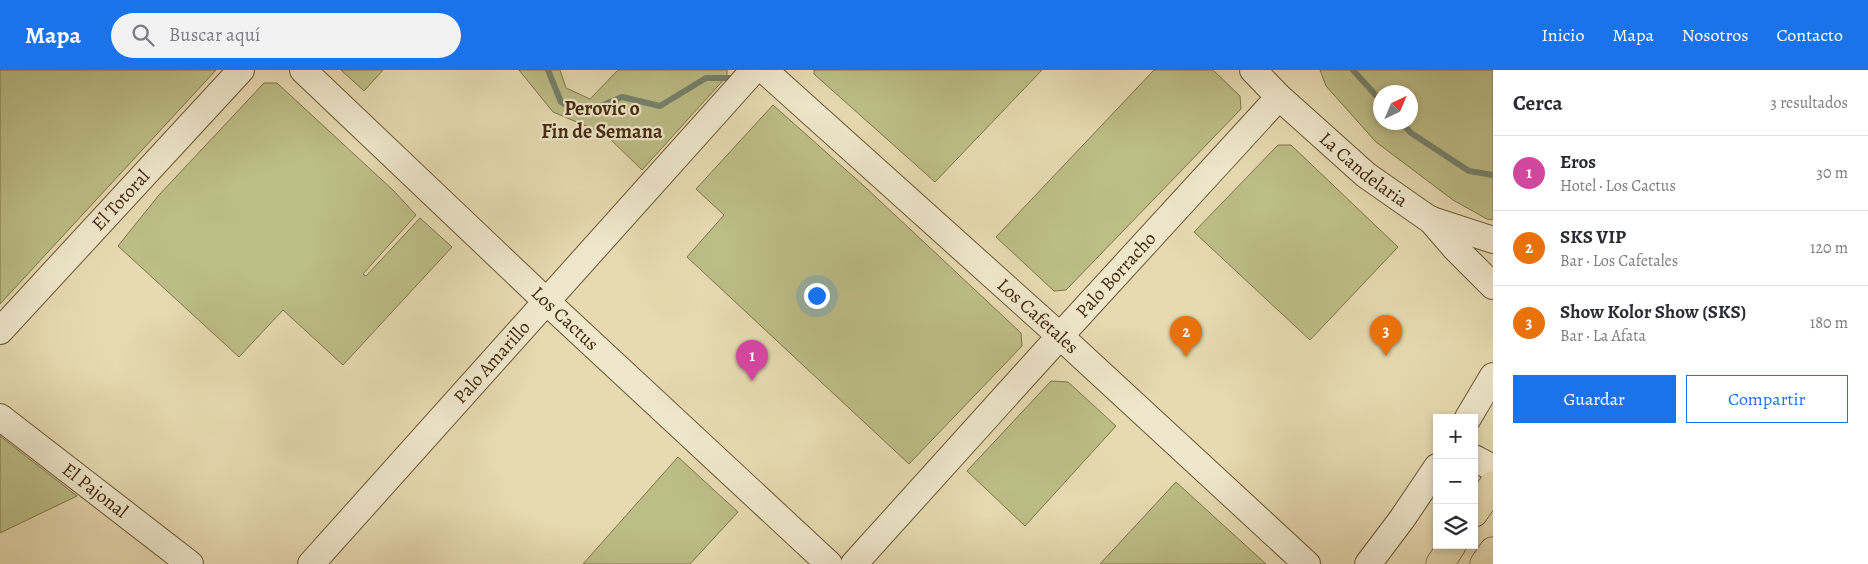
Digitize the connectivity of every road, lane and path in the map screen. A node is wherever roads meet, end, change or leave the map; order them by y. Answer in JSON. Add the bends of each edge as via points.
{"nodes":[{"id":1,"x":241,"y":70,"type":"edge"},
{"id":2,"x":303,"y":70,"type":"edge"},
{"id":3,"x":754,"y":70,"type":"edge"},
{"id":4,"x":764,"y":70,"type":"edge"},
{"id":5,"x":1253,"y":70,"type":"edge"},
{"id":6,"x":1279,"y":98,"type":"junction"},
{"id":7,"x":1429,"y":219,"type":"junction"},
{"id":8,"x":1493,"y":240,"type":"edge"},
{"id":9,"x":1493,"y":286,"type":"edge"},
{"id":10,"x":546,"y":301,"type":"junction"},
{"id":11,"x":0,"y":331,"type":"edge"},
{"id":12,"x":1060,"y":336,"type":"junction"},
{"id":13,"x":1493,"y":376,"type":"edge"},
{"id":14,"x":1470,"y":414,"type":"edge"},
{"id":15,"x":0,"y":417,"type":"edge"},
{"id":16,"x":1476,"y":459,"type":"edge"},
{"id":17,"x":1493,"y":468,"type":"edge"},
{"id":18,"x":1433,"y":473,"type":"edge"},
{"id":19,"x":1493,"y":485,"type":"edge"},
{"id":20,"x":1478,"y":507,"type":"edge"},
{"id":21,"x":1449,"y":549,"type":"edge"},
{"id":22,"x":1493,"y":550,"type":"edge"},
{"id":23,"x":190,"y":564,"type":"edge"},
{"id":24,"x":311,"y":564,"type":"edge"},
{"id":25,"x":829,"y":564,"type":"edge"},
{"id":26,"x":854,"y":564,"type":"edge"},
{"id":27,"x":1308,"y":564,"type":"edge"},
{"id":28,"x":1368,"y":564,"type":"edge"},
{"id":29,"x":1440,"y":564,"type":"edge"},
{"id":30,"x":1484,"y":564,"type":"edge"}],
"edges":[{"from":1,"to":11,"type":"street","name":"El Totoral"},
{"from":2,"to":10,"type":"street","name":"Los Cactus"},
{"from":3,"to":10,"type":"street","name":"Palo Amarillo"},
{"from":4,"to":12,"type":"street","name":"Los Cafetales"},
{"from":5,"to":6,"type":"street","name":"La Candelaria"},
{"from":6,"to":7,"type":"street","name":"La Candelaria","via":[[1366,175]]},
{"from":6,"to":12,"type":"street","name":"Palo Borracho"},
{"from":7,"to":8,"type":"street","name":"La Candelaria"},
{"from":7,"to":9,"type":"street"},
{"from":10,"to":24,"type":"street","name":"Palo Amarillo"},
{"from":10,"to":25,"type":"street","name":"Los Cactus"},
{"from":12,"to":26,"type":"street","name":"Palo Borracho"},
{"from":12,"to":27,"type":"street","name":"Los Cafetales"},
{"from":13,"to":14,"type":"street"},
{"from":15,"to":23,"type":"street","name":"El Pajonal"},
{"from":16,"to":17,"type":"street"},
{"from":18,"to":28,"type":"street"},
{"from":19,"to":20,"type":"main road"},
{"from":21,"to":29,"type":"main road"},
{"from":22,"to":30,"type":"main road"}]}
